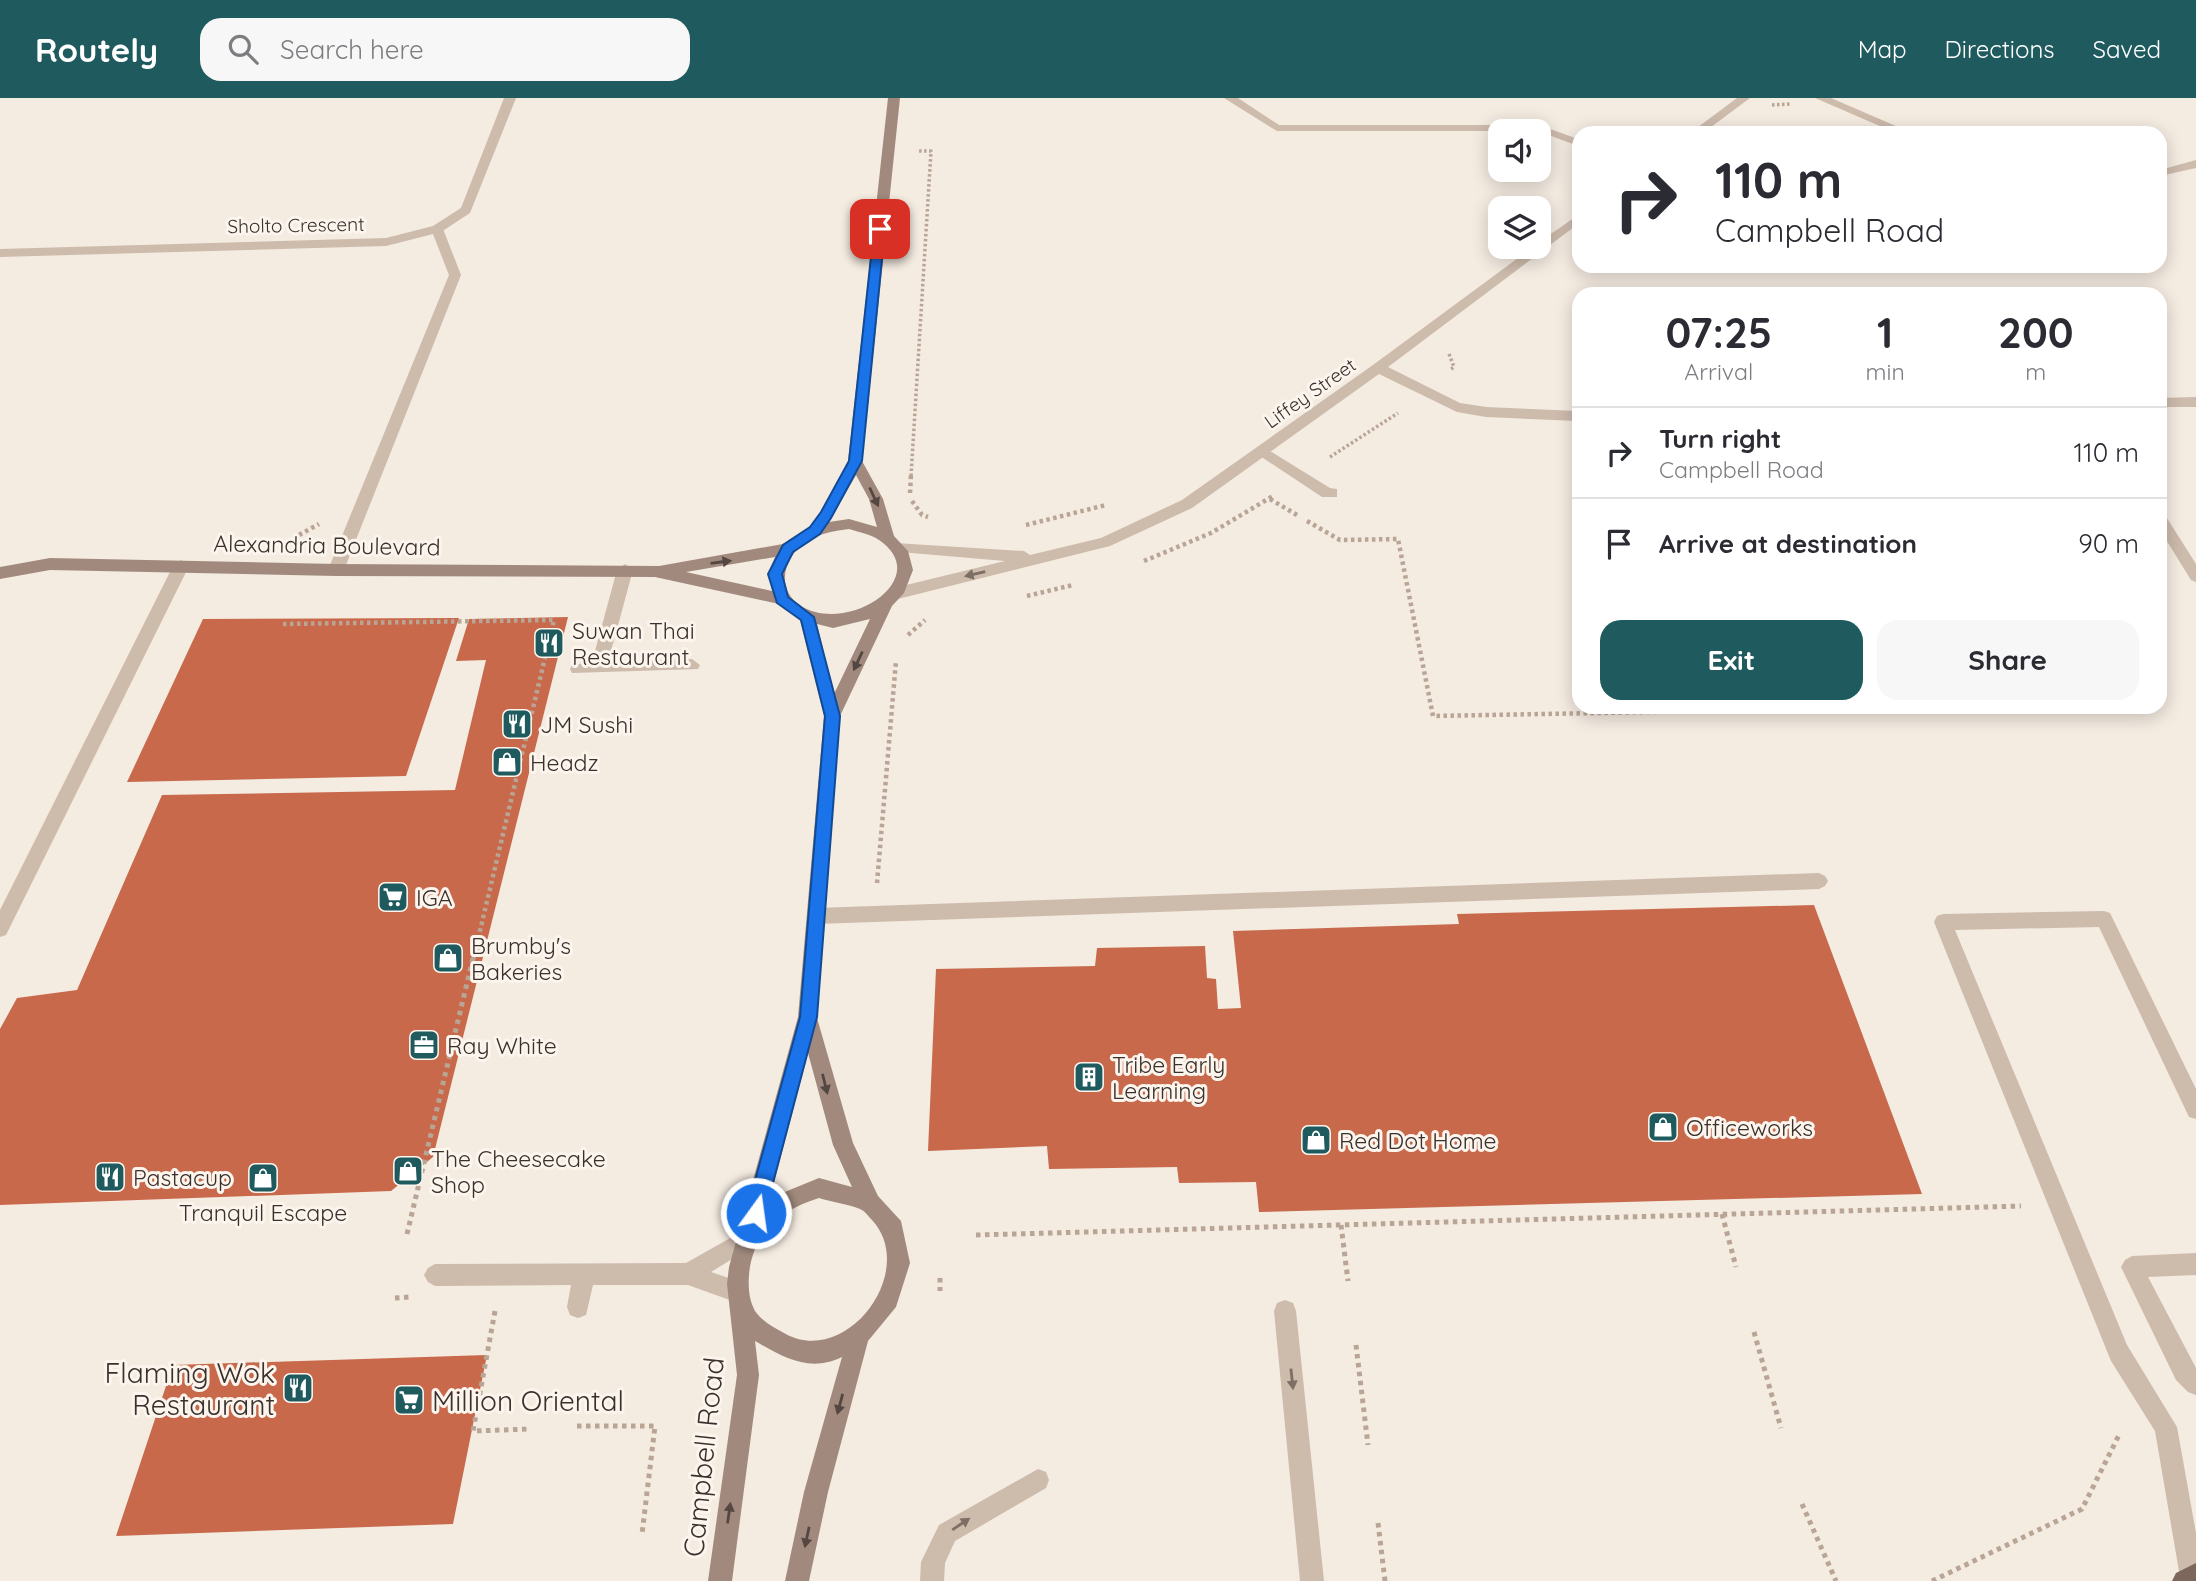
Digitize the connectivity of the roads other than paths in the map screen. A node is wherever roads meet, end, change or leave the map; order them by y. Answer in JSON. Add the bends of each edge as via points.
{"nodes":[{"id":1,"x":510,"y":98,"type":"edge"},
{"id":2,"x":894,"y":98,"type":"edge"},
{"id":3,"x":1230,"y":98,"type":"edge"},
{"id":4,"x":1744,"y":98,"type":"edge"},
{"id":5,"x":1821,"y":98,"type":"edge"},
{"id":6,"x":1706,"y":126,"type":"edge"},
{"id":7,"x":1889,"y":126,"type":"edge"},
{"id":8,"x":1572,"y":141,"type":"edge"},
{"id":9,"x":2194,"y":168,"type":"edge"},
{"id":10,"x":2167,"y":172,"type":"edge"},
{"id":11,"x":1572,"y":223,"type":"edge"},
{"id":12,"x":437,"y":229,"type":"junction"},
{"id":13,"x":0,"y":253,"type":"edge"},
{"id":14,"x":1378,"y":368,"type":"junction"},
{"id":15,"x":2196,"y":402,"type":"edge"},
{"id":16,"x":2167,"y":403,"type":"edge"},
{"id":17,"x":1572,"y":416,"type":"edge"},
{"id":18,"x":1262,"y":451,"type":"junction"},
{"id":19,"x":855,"y":461,"type":"junction"},
{"id":20,"x":1332,"y":493,"type":"dead end"},
{"id":21,"x":2167,"y":530,"type":"edge"},
{"id":22,"x":815,"y":531,"type":"junction"},
{"id":23,"x":887,"y":535,"type":"junction"},
{"id":24,"x":900,"y":547,"type":"junction"},
{"id":25,"x":788,"y":548,"type":"junction"},
{"id":26,"x":1042,"y":558,"type":"junction"},
{"id":27,"x":181,"y":566,"type":"junction"},
{"id":28,"x":625,"y":569,"type":"junction"},
{"id":29,"x":336,"y":570,"type":"junction"},
{"id":30,"x":655,"y":571,"type":"junction"},
{"id":31,"x":0,"y":573,"type":"edge"},
{"id":32,"x":2196,"y":576,"type":"edge"},
{"id":33,"x":898,"y":593,"type":"junction"},
{"id":34,"x":782,"y":600,"type":"junction"},
{"id":35,"x":884,"y":606,"type":"junction"},
{"id":36,"x":807,"y":617,"type":"junction"},
{"id":37,"x":692,"y":665,"type":"dead end"},
{"id":38,"x":598,"y":668,"type":"junction"},
{"id":39,"x":578,"y":669,"type":"dead end"},
{"id":40,"x":832,"y":716,"type":"junction"},
{"id":41,"x":1819,"y":881,"type":"dead end"},
{"id":42,"x":816,"y":916,"type":"junction"},
{"id":43,"x":0,"y":929,"type":"edge"},
{"id":44,"x":808,"y":1017,"type":"junction"},
{"id":45,"x":2196,"y":1110,"type":"edge"},
{"id":46,"x":869,"y":1200,"type":"junction"},
{"id":47,"x":749,"y":1237,"type":"junction"},
{"id":48,"x":2196,"y":1264,"type":"edge"},
{"id":49,"x":584,"y":1274,"type":"junction"},
{"id":50,"x":688,"y":1274,"type":"junction"},
{"id":51,"x":435,"y":1275,"type":"dead end"},
{"id":52,"x":739,"y":1294,"type":"junction"},
{"id":53,"x":578,"y":1307,"type":"dead end"},
{"id":54,"x":1285,"y":1311,"type":"dead end"},
{"id":55,"x":858,"y":1338,"type":"junction"},
{"id":56,"x":2196,"y":1384,"type":"edge"},
{"id":57,"x":1038,"y":1480,"type":"dead end"},
{"id":58,"x":2191,"y":1577,"type":"edge"},
{"id":59,"x":720,"y":1581,"type":"edge"},
{"id":60,"x":797,"y":1581,"type":"edge"},
{"id":61,"x":932,"y":1581,"type":"edge"},
{"id":62,"x":1312,"y":1581,"type":"edge"}],
"edges":[{"from":1,"to":12,"type":"street","name":"Sholto Crescent","via":[[466,210]]},
{"from":2,"to":19,"type":"street"},
{"from":3,"to":8,"type":"street","via":[[1277,128],[1539,128]]},
{"from":4,"to":6,"type":"street"},
{"from":5,"to":7,"type":"street"},
{"from":9,"to":10,"type":"street"},
{"from":11,"to":14,"type":"street","name":"Liffey Street"},
{"from":12,"to":13,"type":"street","name":"Sholto Crescent","via":[[386,242]]},
{"from":12,"to":29,"type":"street","via":[[455,275]]},
{"from":14,"to":17,"type":"street","via":[[1457,407]]},
{"from":14,"to":18,"type":"street","name":"Liffey Street"},
{"from":15,"to":16,"type":"street"},
{"from":18,"to":20,"type":"street"},
{"from":18,"to":26,"type":"street","name":"Liffey Street","via":[[1187,504],[1105,542]]},
{"from":19,"to":22,"type":"street"},
{"from":19,"to":23,"type":"street","one_way":true,"via":[[876,499]]},
{"from":21,"to":32,"type":"street"},
{"from":22,"to":23,"type":"street","via":[[849,524]]},
{"from":22,"to":25,"type":"street"},
{"from":23,"to":24,"type":"street"},
{"from":24,"to":26,"type":"street","name":"Liffey Street"},
{"from":24,"to":33,"type":"street","via":[[906,577]]},
{"from":30,"to":25,"type":"street","name":"Alexandria Boulevard","one_way":true},
{"from":25,"to":34,"type":"street","via":[[775,574]]},
{"from":26,"to":33,"type":"street","name":"Liffey Street","one_way":true},
{"from":27,"to":29,"type":"street","name":"Alexandria Boulevard"},
{"from":27,"to":31,"type":"street","name":"Alexandria Boulevard","via":[[50,564]]},
{"from":27,"to":43,"type":"street"},
{"from":28,"to":29,"type":"street","name":"Alexandria Boulevard"},
{"from":28,"to":30,"type":"street","name":"Alexandria Boulevard"},
{"from":28,"to":38,"type":"street"},
{"from":30,"to":34,"type":"street","name":"Alexandria Boulevard"},
{"from":33,"to":35,"type":"street"},
{"from":34,"to":36,"type":"street"},
{"from":35,"to":36,"type":"street","via":[[842,621]]},
{"from":35,"to":40,"type":"street","one_way":true},
{"from":36,"to":40,"type":"street"},
{"from":37,"to":38,"type":"street"},
{"from":38,"to":39,"type":"street"},
{"from":40,"to":42,"type":"street"},
{"from":41,"to":42,"type":"street"},
{"from":42,"to":44,"type":"street"},
{"from":44,"to":46,"type":"street","one_way":true,"via":[[843,1145]]},
{"from":44,"to":47,"type":"street"},
{"from":45,"to":58,"type":"street","via":[[2104,919],[1943,922],[2119,1353],[2166,1427]]},
{"from":46,"to":47,"type":"street","via":[[846,1190],[792,1196],[768,1212]]},
{"from":46,"to":55,"type":"street","via":[[888,1219],[898,1240],[901,1265],[895,1291],[881,1315]]},
{"from":47,"to":50,"type":"street"},
{"from":47,"to":52,"type":"street","via":[[739,1265]]},
{"from":48,"to":56,"type":"street","via":[[2132,1267],[2184,1372]]},
{"from":49,"to":50,"type":"street"},
{"from":49,"to":51,"type":"street"},
{"from":49,"to":53,"type":"street"},
{"from":50,"to":52,"type":"street"},
{"from":52,"to":55,"type":"street","via":[[751,1324],[771,1343],[799,1353],[829,1351]]},
{"from":59,"to":52,"type":"street","name":"Campbell Road","one_way":true,"via":[[748,1375]]},
{"from":54,"to":62,"type":"street","one_way":true},
{"from":55,"to":60,"type":"street","one_way":true},
{"from":61,"to":57,"type":"street","one_way":true,"via":[[933,1562],[947,1533]]}]}
